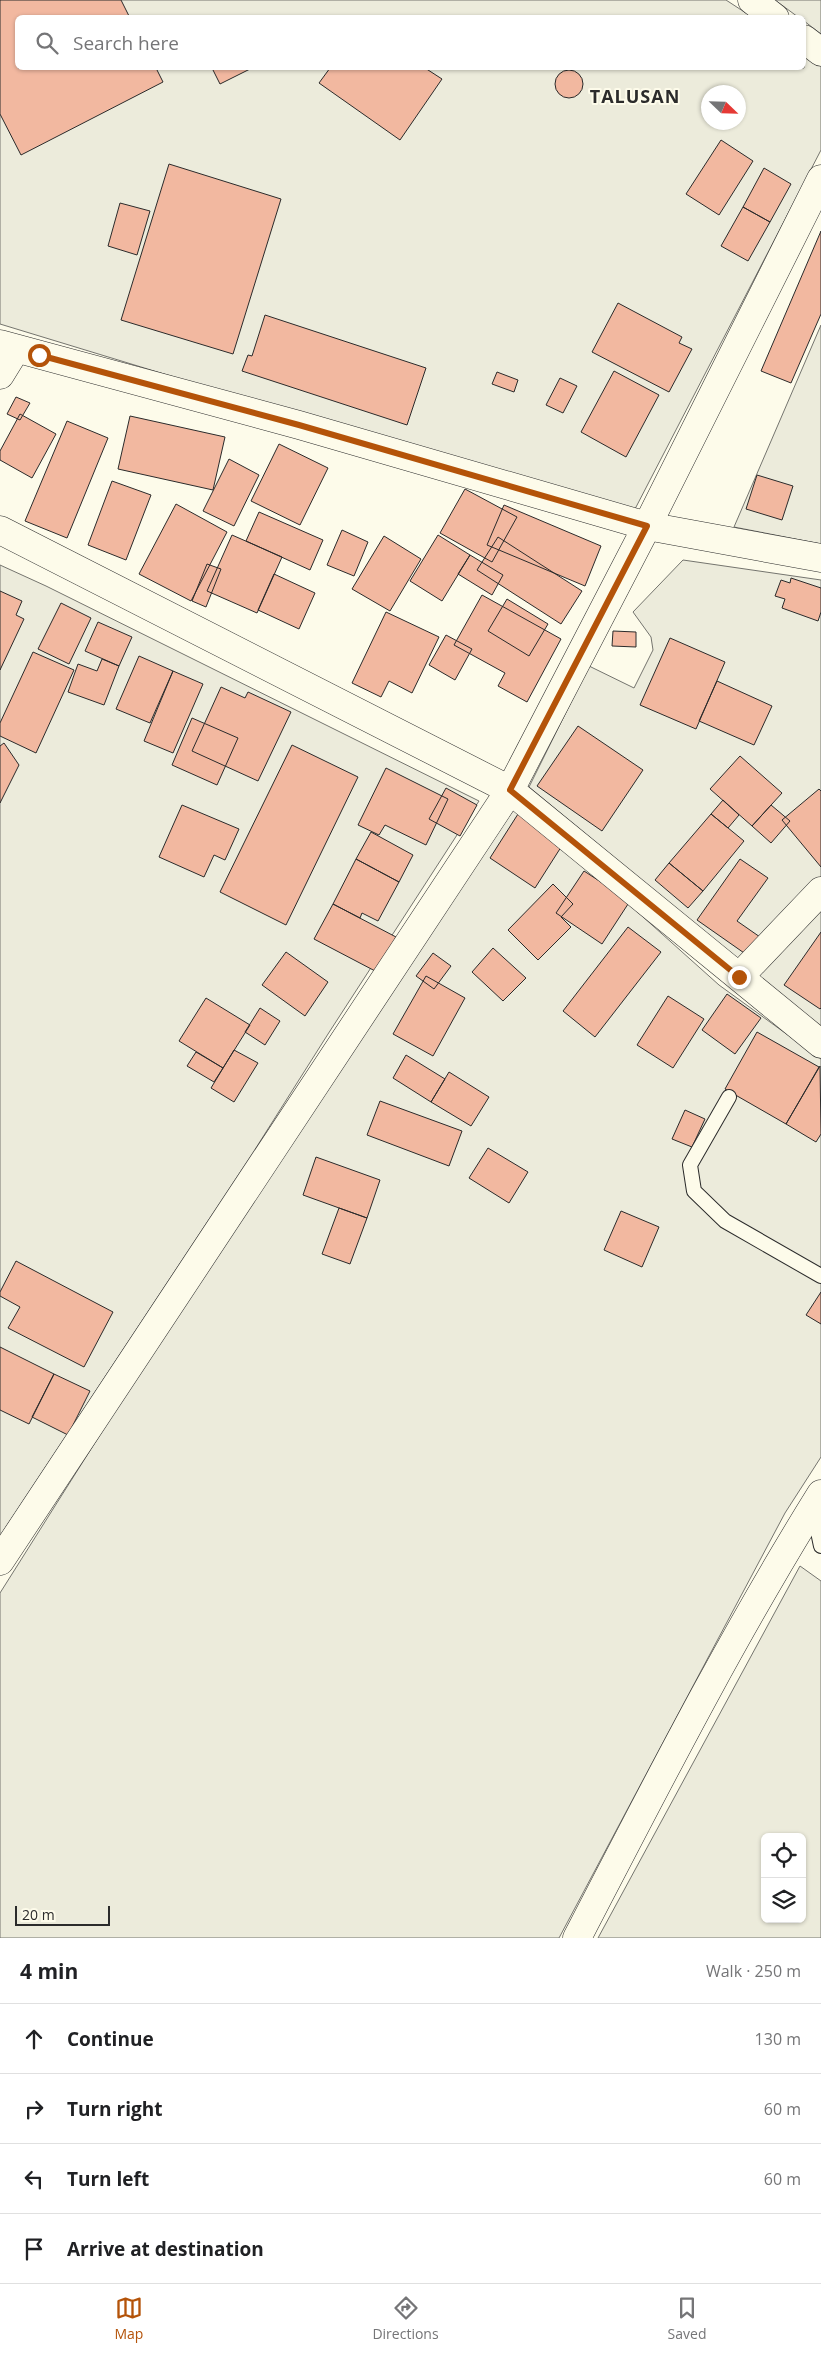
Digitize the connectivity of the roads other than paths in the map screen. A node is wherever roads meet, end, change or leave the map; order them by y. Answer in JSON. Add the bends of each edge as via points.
{"nodes":[{"id":1,"x":752,"y":0,"type":"edge"},
{"id":2,"x":771,"y":15,"type":"edge"},
{"id":3,"x":806,"y":41,"type":"edge"},
{"id":4,"x":821,"y":52,"type":"edge"},
{"id":5,"x":821,"y":179,"type":"edge"},
{"id":6,"x":8,"y":346,"type":"edge"},
{"id":7,"x":0,"y":375,"type":"edge"},
{"id":8,"x":647,"y":526,"type":"junction"},
{"id":9,"x":0,"y":530,"type":"edge"},
{"id":10,"x":821,"y":558,"type":"edge"},
{"id":11,"x":510,"y":790,"type":"junction"},
{"id":12,"x":821,"y":891,"type":"edge"},
{"id":13,"x":739,"y":977,"type":"junction"},
{"id":14,"x":821,"y":1044,"type":"edge"},
{"id":15,"x":729,"y":1097,"type":"dead end"},
{"id":16,"x":821,"y":1276,"type":"edge"},
{"id":17,"x":817,"y":1501,"type":"edge"},
{"id":18,"x":821,"y":1546,"type":"edge"},
{"id":19,"x":0,"y":1561,"type":"edge"},
{"id":20,"x":577,"y":1938,"type":"edge"}],
"edges":[{"from":1,"to":2,"type":"street"},
{"from":3,"to":4,"type":"street"},
{"from":5,"to":8,"type":"street"},
{"from":6,"to":7,"type":"street"},
{"from":6,"to":8,"type":"street","via":[[299,425]]},
{"from":8,"to":10,"type":"street"},
{"from":8,"to":11,"type":"street"},
{"from":9,"to":11,"type":"street"},
{"from":11,"to":13,"type":"street"},
{"from":11,"to":19,"type":"street"},
{"from":12,"to":13,"type":"street"},
{"from":13,"to":14,"type":"street"},
{"from":15,"to":16,"type":"lane","via":[[690,1165],[694,1191],[725,1221]]},
{"from":17,"to":18,"type":"lane"},
{"from":17,"to":20,"type":"street","via":[[708,1685]]}]}
